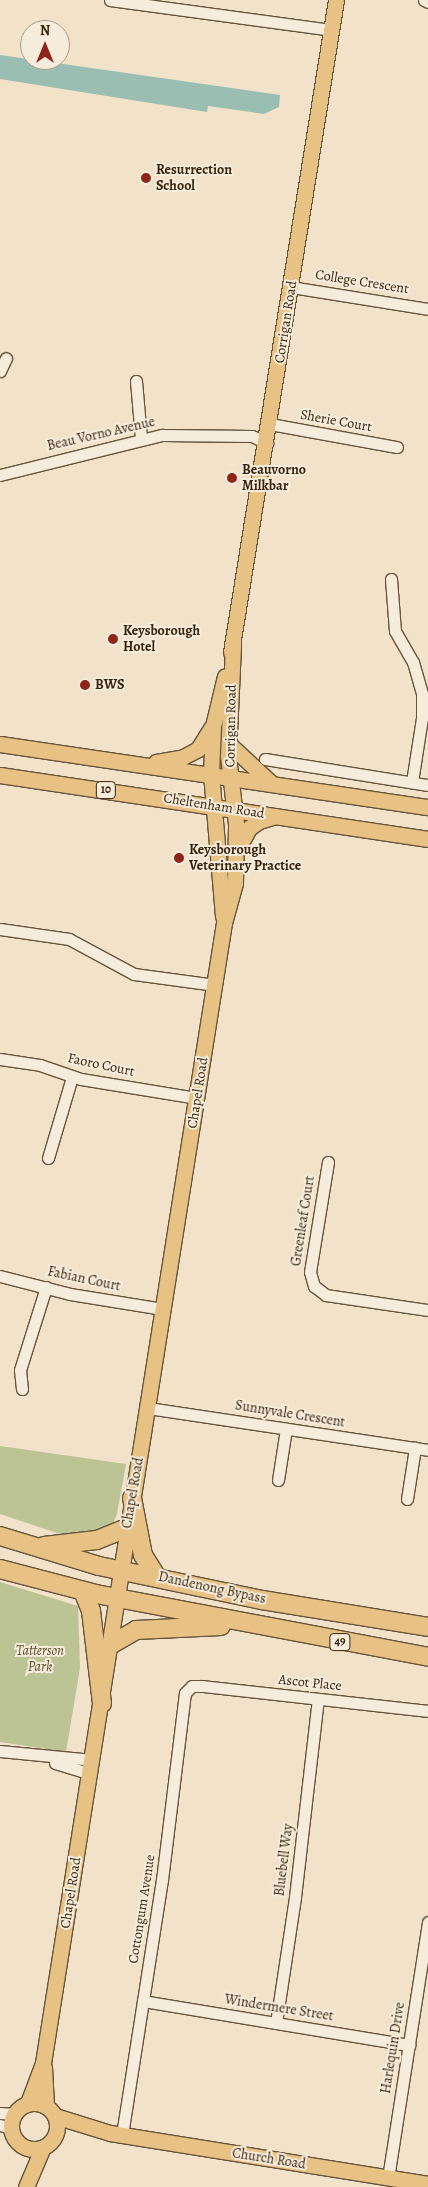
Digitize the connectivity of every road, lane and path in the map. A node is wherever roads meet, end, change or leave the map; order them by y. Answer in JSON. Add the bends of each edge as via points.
{"nodes":[{"id":1,"x":110,"y":0,"type":"edge"},
{"id":2,"x":336,"y":0,"type":"edge"},
{"id":3,"x":424,"y":0,"type":"edge"},
{"id":4,"x":428,"y":2,"type":"edge"},
{"id":5,"x":195,"y":6,"type":"edge"},
{"id":6,"x":330,"y":30,"type":"junction"},
{"id":7,"x":291,"y":287,"type":"junction"},
{"id":8,"x":428,"y":309,"type":"edge"},
{"id":9,"x":6,"y":358,"type":"dead end"},
{"id":10,"x":0,"y":372,"type":"edge"},
{"id":11,"x":136,"y":381,"type":"dead end"},
{"id":12,"x":270,"y":424,"type":"junction"},
{"id":13,"x":141,"y":438,"type":"junction"},
{"id":14,"x":267,"y":443,"type":"junction"},
{"id":15,"x":397,"y":447,"type":"dead end"},
{"id":16,"x":0,"y":475,"type":"edge"},
{"id":17,"x":391,"y":579,"type":"dead end"},
{"id":18,"x":233,"y":644,"type":"junction"},
{"id":19,"x":213,"y":726,"type":"junction"},
{"id":20,"x":0,"y":744,"type":"edge"},
{"id":21,"x":229,"y":744,"type":"junction"},
{"id":22,"x":265,"y":759,"type":"dead end"},
{"id":23,"x":144,"y":764,"type":"junction"},
{"id":24,"x":211,"y":774,"type":"junction"},
{"id":25,"x":0,"y":775,"type":"edge"},
{"id":26,"x":231,"y":778,"type":"junction"},
{"id":27,"x":412,"y":782,"type":"junction"},
{"id":28,"x":273,"y":785,"type":"junction"},
{"id":29,"x":428,"y":785,"type":"edge"},
{"id":30,"x":212,"y":805,"type":"junction"},
{"id":31,"x":428,"y":807,"type":"edge"},
{"id":32,"x":234,"y":808,"type":"junction"},
{"id":33,"x":278,"y":815,"type":"junction"},
{"id":34,"x":428,"y":839,"type":"edge"},
{"id":35,"x":236,"y":852,"type":"junction"},
{"id":36,"x":224,"y":923,"type":"junction"},
{"id":37,"x":0,"y":929,"type":"edge"},
{"id":38,"x":215,"y":985,"type":"junction"},
{"id":39,"x":0,"y":1059,"type":"edge"},
{"id":40,"x":72,"y":1077,"type":"junction"},
{"id":41,"x":197,"y":1098,"type":"junction"},
{"id":42,"x":48,"y":1158,"type":"dead end"},
{"id":43,"x":328,"y":1162,"type":"dead end"},
{"id":44,"x":0,"y":1276,"type":"edge"},
{"id":45,"x":46,"y":1287,"type":"junction"},
{"id":46,"x":163,"y":1309,"type":"junction"},
{"id":47,"x":428,"y":1310,"type":"edge"},
{"id":48,"x":22,"y":1389,"type":"dead end"},
{"id":49,"x":148,"y":1408,"type":"junction"},
{"id":50,"x":286,"y":1429,"type":"junction"},
{"id":51,"x":414,"y":1448,"type":"junction"},
{"id":52,"x":428,"y":1450,"type":"edge"},
{"id":53,"x":278,"y":1480,"type":"dead end"},
{"id":54,"x":132,"y":1498,"type":"junction"},
{"id":55,"x":406,"y":1500,"type":"dead end"},
{"id":56,"x":126,"y":1528,"type":"junction"},
{"id":57,"x":0,"y":1536,"type":"edge"},
{"id":58,"x":36,"y":1547,"type":"junction"},
{"id":59,"x":0,"y":1569,"type":"edge"},
{"id":60,"x":119,"y":1570,"type":"junction"},
{"id":61,"x":156,"y":1576,"type":"junction"},
{"id":62,"x":82,"y":1591,"type":"junction"},
{"id":63,"x":118,"y":1598,"type":"junction"},
{"id":64,"x":252,"y":1626,"type":"junction"},
{"id":65,"x":428,"y":1627,"type":"edge"},
{"id":66,"x":112,"y":1644,"type":"junction"},
{"id":67,"x":428,"y":1657,"type":"edge"},
{"id":68,"x":189,"y":1688,"type":"joint"},
{"id":69,"x":318,"y":1699,"type":"junction"},
{"id":70,"x":102,"y":1702,"type":"junction"},
{"id":71,"x":428,"y":1711,"type":"edge"},
{"id":72,"x":0,"y":1752,"type":"edge"},
{"id":73,"x":92,"y":1767,"type":"junction"},
{"id":74,"x":428,"y":1922,"type":"edge"},
{"id":75,"x":143,"y":2001,"type":"junction"},
{"id":76,"x":276,"y":2023,"type":"junction"},
{"id":77,"x":409,"y":2045,"type":"junction"},
{"id":78,"x":43,"y":2063,"type":"junction"},
{"id":79,"x":28,"y":2104,"type":"junction"},
{"id":80,"x":51,"y":2111,"type":"junction"},
{"id":81,"x":6,"y":2120,"type":"edge"},
{"id":82,"x":116,"y":2134,"type":"junction"},
{"id":83,"x":48,"y":2142,"type":"junction"},
{"id":84,"x":22,"y":2146,"type":"junction"},
{"id":85,"x":388,"y":2178,"type":"junction"},
{"id":86,"x":26,"y":2184,"type":"edge"},
{"id":87,"x":428,"y":2184,"type":"edge"}],
"edges":[{"from":1,"to":5,"type":"street"},
{"from":2,"to":6,"type":"main road","name":"Corrigan Road"},
{"from":3,"to":4,"type":"street"},
{"from":5,"to":6,"type":"street"},
{"from":6,"to":7,"type":"main road","name":"Corrigan Road"},
{"from":7,"to":8,"type":"street","name":"College Crescent"},
{"from":7,"to":12,"type":"main road","name":"Corrigan Road"},
{"from":9,"to":10,"type":"street"},
{"from":11,"to":13,"type":"street"},
{"from":12,"to":14,"type":"main road","name":"Corrigan Road"},
{"from":12,"to":15,"type":"street","name":"Sherie Court"},
{"from":13,"to":14,"type":"street","name":"Beau Vorno Avenue","via":[[252,436]]},
{"from":13,"to":16,"type":"street","name":"Beau Vorno Avenue"},
{"from":14,"to":18,"type":"main road","name":"Corrigan Road"},
{"from":17,"to":27,"type":"street","via":[[395,631],[413,662],[422,694],[422,718]]},
{"from":18,"to":19,"type":"main road","name":"Corrigan Road"},
{"from":18,"to":21,"type":"main road","name":"Corrigan Road"},
{"from":19,"to":23,"type":"main road","via":[[198,749],[183,756]]},
{"from":19,"to":24,"type":"main road","name":"Corrigan Road"},
{"from":20,"to":23,"type":"main road","number":"10"},
{"from":21,"to":26,"type":"main road","name":"Corrigan Road"},
{"from":21,"to":28,"type":"main road"},
{"from":22,"to":27,"type":"street"},
{"from":23,"to":24,"type":"main road","number":"10"},
{"from":24,"to":26,"type":"main road","number":"10"},
{"from":24,"to":30,"type":"main road","name":"Chapel Road"},
{"from":25,"to":30,"type":"main road","name":"Cheltenham Road","number":"10"},
{"from":26,"to":28,"type":"main road","number":"10"},
{"from":26,"to":32,"type":"main road","name":"Corrigan Road"},
{"from":27,"to":29,"type":"street"},
{"from":28,"to":31,"type":"main road","number":"10"},
{"from":30,"to":32,"type":"main road","name":"Cheltenham Road","number":"10"},
{"from":30,"to":36,"type":"main road","name":"Chapel Road"},
{"from":32,"to":33,"type":"main road","name":"Cheltenham Road","number":"10"},
{"from":32,"to":35,"type":"main road","name":"Chapel Road"},
{"from":33,"to":34,"type":"main road","name":"Cheltenham Road","number":"10"},
{"from":33,"to":35,"type":"main road","via":[[259,820],[250,828]]},
{"from":35,"to":36,"type":"main road","name":"Chapel Road","via":[[235,882]]},
{"from":36,"to":38,"type":"main road","name":"Chapel Road"},
{"from":37,"to":38,"type":"street","via":[[69,939],[134,974]]},
{"from":38,"to":41,"type":"main road","name":"Chapel Road"},
{"from":39,"to":40,"type":"street","name":"Faoro Court","via":[[40,1065]]},
{"from":40,"to":41,"type":"street","name":"Faoro Court"},
{"from":40,"to":42,"type":"street"},
{"from":41,"to":46,"type":"main road","name":"Chapel Road"},
{"from":43,"to":47,"type":"street","name":"Greenleaf Court","via":[[310,1272],[314,1286],[326,1295]]},
{"from":44,"to":45,"type":"street","name":"Fabian Court"},
{"from":45,"to":46,"type":"street","name":"Fabian Court","via":[[85,1297]]},
{"from":45,"to":48,"type":"street","via":[[20,1370]]},
{"from":46,"to":49,"type":"main road","name":"Chapel Road"},
{"from":49,"to":50,"type":"street","name":"Sunnyvale Crescent"},
{"from":49,"to":54,"type":"main road","name":"Chapel Road"},
{"from":50,"to":51,"type":"street","name":"Sunnyvale Crescent"},
{"from":50,"to":53,"type":"street"},
{"from":51,"to":52,"type":"street","name":"Sunnyvale Crescent"},
{"from":51,"to":55,"type":"street"},
{"from":54,"to":56,"type":"main road","name":"Chapel Road"},
{"from":54,"to":61,"type":"highway","via":[[143,1555]]},
{"from":56,"to":58,"type":"highway","via":[[97,1540]]},
{"from":56,"to":60,"type":"main road","name":"Chapel Road"},
{"from":57,"to":58,"type":"highway","name":"Dandenong Bypass","number":"49"},
{"from":58,"to":60,"type":"highway","name":"Dandenong Bypass","number":"49"},
{"from":59,"to":62,"type":"highway","name":"Dandenong Bypass","number":"49"},
{"from":60,"to":61,"type":"highway","name":"Dandenong Bypass","number":"49"},
{"from":60,"to":63,"type":"main road","name":"Chapel Road"},
{"from":61,"to":65,"type":"highway","name":"Dandenong Bypass","number":"49","via":[[262,1600]]},
{"from":62,"to":63,"type":"highway","name":"Dandenong Bypass","number":"49"},
{"from":62,"to":70,"type":"highway","via":[[91,1611]]},
{"from":63,"to":64,"type":"highway","name":"Dandenong Bypass","number":"49"},
{"from":63,"to":66,"type":"main road","name":"Chapel Road"},
{"from":64,"to":66,"type":"highway","via":[[136,1630]]},
{"from":64,"to":67,"type":"highway","name":"Dandenong Bypass","number":"49"},
{"from":66,"to":70,"type":"main road","name":"Chapel Road"},
{"from":68,"to":69,"type":"street","name":"Ascot Place","via":[[202,1686]]},
{"from":68,"to":75,"type":"street","name":"Cottongum Avenue","via":[[183,1697],[162,1880]]},
{"from":69,"to":71,"type":"street","name":"Ascot Place"},
{"from":69,"to":76,"type":"street","name":"Bluebell Way","via":[[295,1896]]},
{"from":70,"to":73,"type":"main road","name":"Chapel Road"},
{"from":72,"to":73,"type":"street"},
{"from":73,"to":78,"type":"main road","name":"Chapel Road"},
{"from":74,"to":77,"type":"street","name":"Harlequin Drive"},
{"from":75,"to":76,"type":"street","name":"Windermere Street"},
{"from":75,"to":82,"type":"street","name":"Cottongum Avenue"},
{"from":76,"to":77,"type":"street","name":"Windermere Street"},
{"from":77,"to":85,"type":"street","name":"Harlequin Drive"},
{"from":78,"to":79,"type":"main road","name":"Chapel Road"},
{"from":78,"to":80,"type":"main road","name":"Chapel Road"},
{"from":79,"to":80,"type":"main road","name":"Church Road"},
{"from":79,"to":81,"type":"main road"},
{"from":80,"to":82,"type":"main road","name":"Church Road"},
{"from":80,"to":83,"type":"main road","name":"Chapel Road"},
{"from":81,"to":84,"type":"main road"},
{"from":82,"to":83,"type":"main road","name":"Church Road","via":[[79,2132]]},
{"from":82,"to":85,"type":"main road","name":"Church Road"},
{"from":83,"to":84,"type":"main road","name":"Church Road"},
{"from":83,"to":86,"type":"main road"},
{"from":84,"to":86,"type":"main road"},
{"from":85,"to":87,"type":"main road","name":"Church Road"}]}
